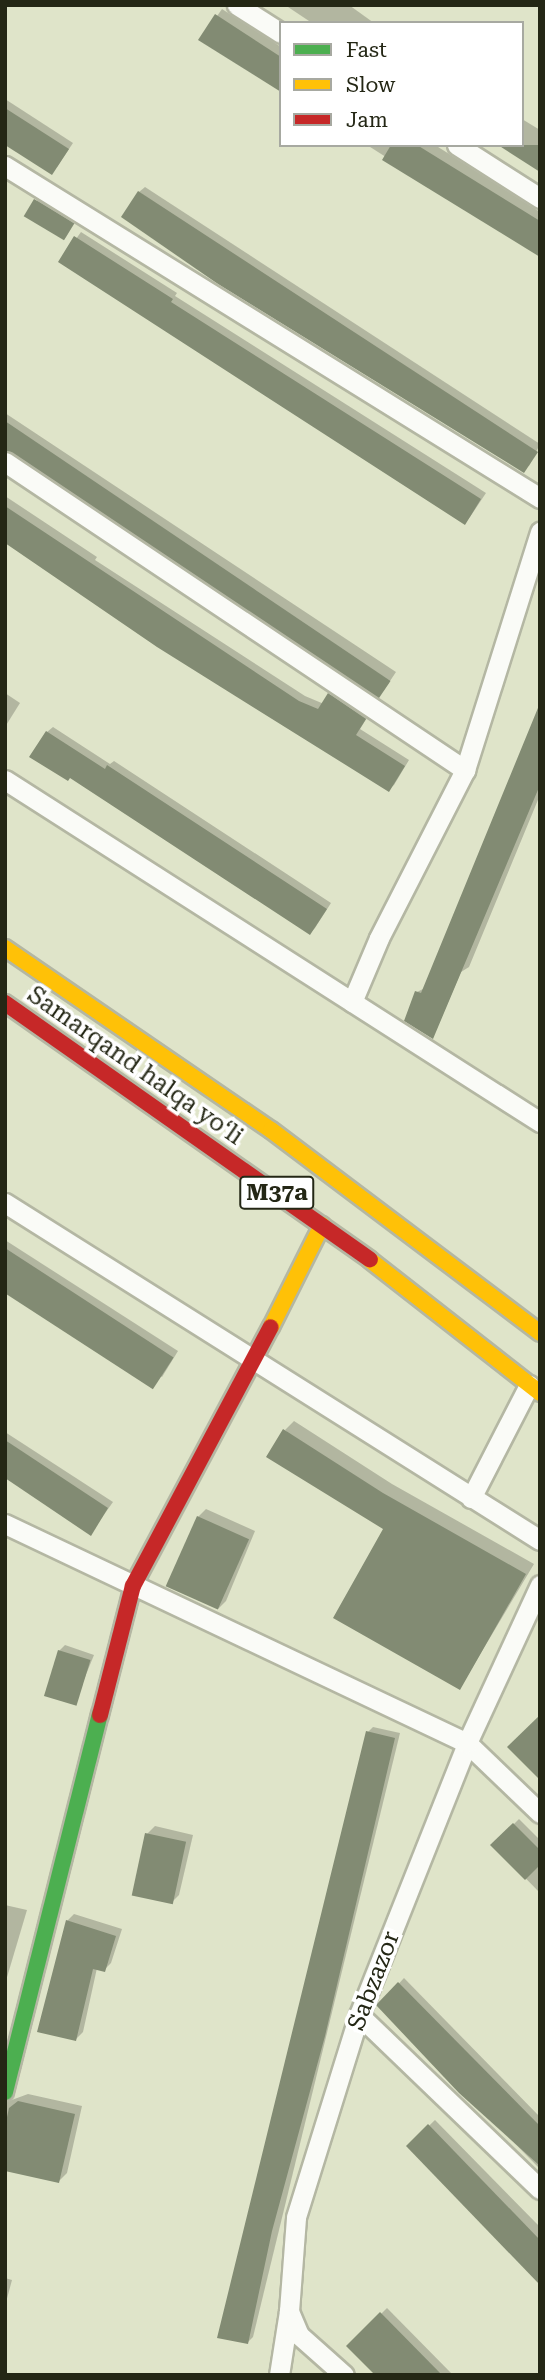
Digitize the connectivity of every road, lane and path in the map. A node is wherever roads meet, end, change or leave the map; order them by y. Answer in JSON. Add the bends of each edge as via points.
{"nodes":[{"id":1,"x":237,"y":5,"type":"edge"},
{"id":2,"x":279,"y":32,"type":"edge"},
{"id":3,"x":460,"y":147,"type":"edge"},
{"id":4,"x":5,"y":166,"type":"edge"},
{"id":5,"x":540,"y":198,"type":"edge"},
{"id":6,"x":5,"y":462,"type":"edge"},
{"id":7,"x":540,"y":498,"type":"edge"},
{"id":8,"x":540,"y":532,"type":"edge"},
{"id":9,"x":465,"y":770,"type":"junction"},
{"id":10,"x":5,"y":779,"type":"edge"},
{"id":11,"x":5,"y":948,"type":"edge"},
{"id":12,"x":352,"y":1002,"type":"junction"},
{"id":13,"x":5,"y":1003,"type":"edge"},
{"id":14,"x":540,"y":1122,"type":"edge"},
{"id":15,"x":5,"y":1203,"type":"edge"},
{"id":16,"x":390,"y":1218,"type":"junction"},
{"id":17,"x":322,"y":1225,"type":"junction"},
{"id":18,"x":368,"y":1243,"type":"junction"},
{"id":19,"x":538,"y":1324,"type":"edge"},
{"id":20,"x":254,"y":1362,"type":"junction"},
{"id":21,"x":534,"y":1389,"type":"edge"},
{"id":22,"x":471,"y":1498,"type":"junction"},
{"id":23,"x":5,"y":1524,"type":"edge"},
{"id":24,"x":540,"y":1540,"type":"edge"},
{"id":25,"x":133,"y":1586,"type":"junction"},
{"id":26,"x":540,"y":1586,"type":"edge"},
{"id":27,"x":467,"y":1744,"type":"junction"},
{"id":28,"x":540,"y":1814,"type":"edge"},
{"id":29,"x":359,"y":2015,"type":"junction"},
{"id":30,"x":5,"y":2092,"type":"edge"},
{"id":31,"x":540,"y":2189,"type":"edge"},
{"id":32,"x":289,"y":2311,"type":"junction"},
{"id":33,"x":279,"y":2375,"type":"edge"},
{"id":34,"x":344,"y":2375,"type":"edge"}],
"edges":[{"from":1,"to":2,"type":"street"},
{"from":3,"to":5,"type":"street"},
{"from":4,"to":7,"type":"street"},
{"from":6,"to":9,"type":"street"},
{"from":8,"to":9,"type":"street"},
{"from":9,"to":12,"type":"street","via":[[379,938]]},
{"from":10,"to":12,"type":"street"},
{"from":11,"to":16,"type":"main road","name":"Samarqand halqa yoʻli","number":"M37a"},
{"from":12,"to":14,"type":"street"},
{"from":13,"to":17,"type":"main road","name":"Samarqand halqa yoʻli","number":"M37a"},
{"from":15,"to":20,"type":"street"},
{"from":16,"to":18,"type":"main road"},
{"from":16,"to":19,"type":"main road","name":"Samarqand halqa yoʻli","number":"M37a"},
{"from":17,"to":18,"type":"main road","name":"Samarqand halqa yoʻli","number":"M37a"},
{"from":17,"to":20,"type":"main road"},
{"from":18,"to":21,"type":"main road","name":"Samarqand halqa yoʻli","number":"M37a"},
{"from":20,"to":22,"type":"street"},
{"from":20,"to":25,"type":"main road"},
{"from":21,"to":22,"type":"street"},
{"from":22,"to":24,"type":"street"},
{"from":23,"to":25,"type":"street"},
{"from":25,"to":27,"type":"street"},
{"from":25,"to":30,"type":"main road"},
{"from":26,"to":27,"type":"street","name":"Sabzazor"},
{"from":27,"to":28,"type":"street"},
{"from":27,"to":29,"type":"street","name":"Sabzazor"},
{"from":29,"to":31,"type":"street"},
{"from":29,"to":32,"type":"street","name":"Sabzazor","via":[[296,2217]]},
{"from":32,"to":33,"type":"street","name":"Sabzazor"},
{"from":32,"to":34,"type":"street","via":[[299,2335]]}]}
